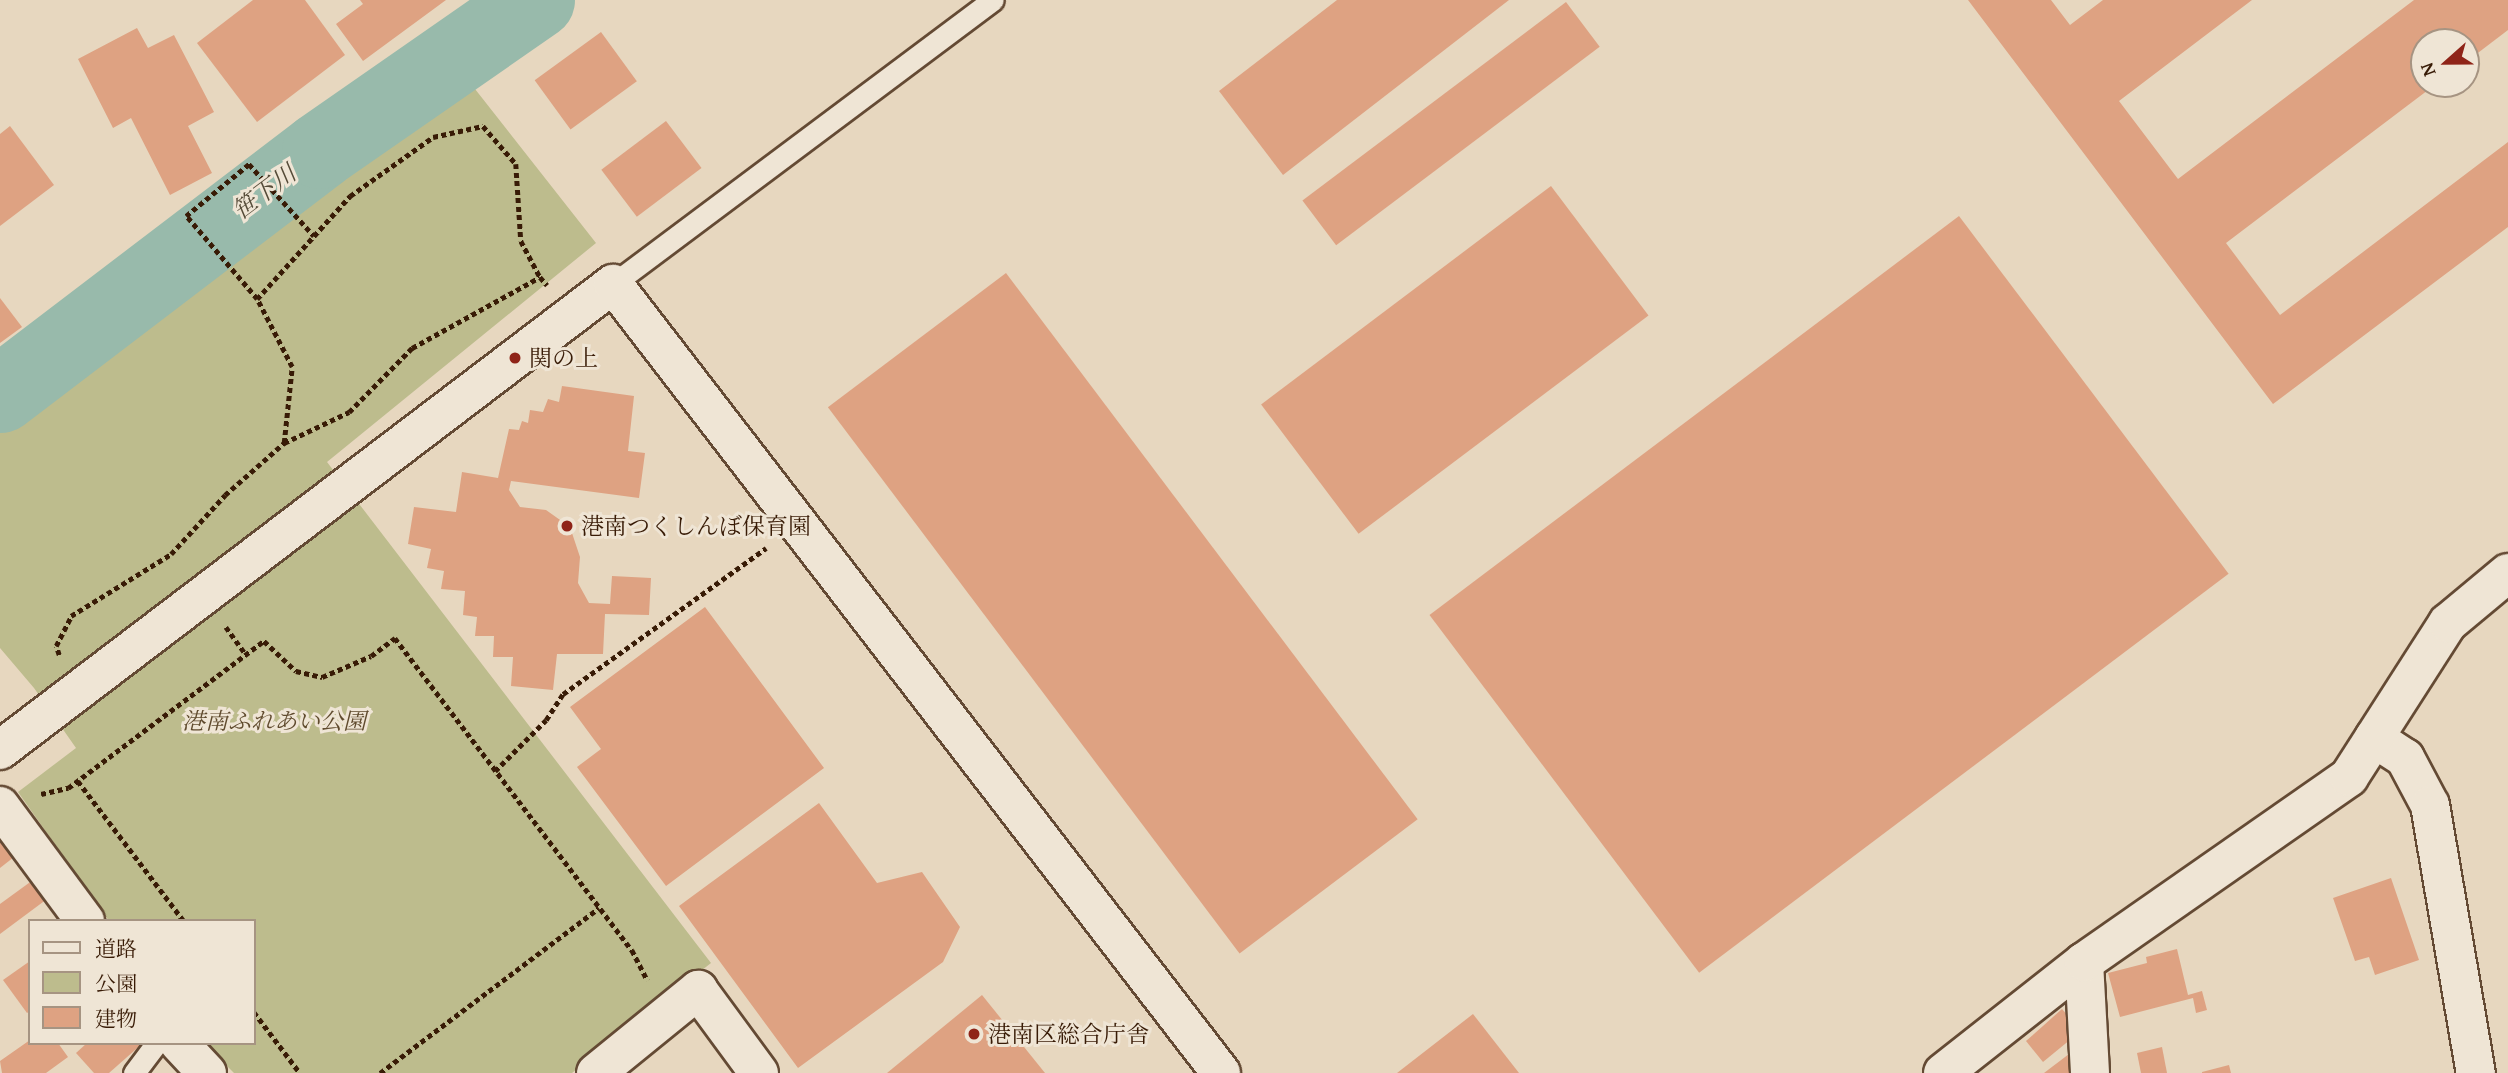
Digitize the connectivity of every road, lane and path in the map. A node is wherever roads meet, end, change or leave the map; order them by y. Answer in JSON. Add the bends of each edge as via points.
{"nodes":[{"id":1,"x":992,"y":0,"type":"edge"},
{"id":2,"x":314,"y":236,"type":"junction"},
{"id":3,"x":540,"y":277,"type":"junction"},
{"id":4,"x":613,"y":284,"type":"junction"},
{"id":5,"x":257,"y":299,"type":"junction"},
{"id":6,"x":573,"y":314,"type":"junction"},
{"id":7,"x":284,"y":443,"type":"junction"},
{"id":8,"x":772,"y":544,"type":"dead end"},
{"id":9,"x":2508,"y":573,"type":"edge"},
{"id":10,"x":72,"y":696,"type":"junction"},
{"id":11,"x":2374,"y":738,"type":"junction"},
{"id":12,"x":0,"y":750,"type":"edge"},
{"id":13,"x":495,"y":771,"type":"junction"},
{"id":14,"x":78,"y":781,"type":"junction"},
{"id":15,"x":16,"y":801,"type":"edge"},
{"id":16,"x":599,"y":908,"type":"junction"},
{"id":17,"x":84,"y":919,"type":"edge"},
{"id":18,"x":182,"y":919,"type":"edge"},
{"id":19,"x":2084,"y":962,"type":"junction"},
{"id":20,"x":256,"y":1015,"type":"edge"},
{"id":21,"x":665,"y":1017,"type":"junction"},
{"id":22,"x":155,"y":1045,"type":"edge"},
{"id":23,"x":180,"y":1045,"type":"edge"},
{"id":24,"x":134,"y":1073,"type":"edge"},
{"id":25,"x":206,"y":1073,"type":"edge"},
{"id":26,"x":300,"y":1073,"type":"edge"},
{"id":27,"x":380,"y":1073,"type":"edge"},
{"id":28,"x":596,"y":1073,"type":"edge"},
{"id":29,"x":759,"y":1073,"type":"edge"},
{"id":30,"x":1221,"y":1073,"type":"edge"},
{"id":31,"x":1943,"y":1073,"type":"edge"},
{"id":32,"x":2090,"y":1073,"type":"edge"},
{"id":33,"x":2476,"y":1073,"type":"edge"}],
"edges":[{"from":1,"to":4,"type":"lane"},
{"from":2,"to":3,"type":"path","via":[[350,196],[433,137],[482,126],[516,164],[522,241]]},
{"from":2,"to":5,"type":"path"},
{"from":2,"to":5,"type":"path","via":[[249,164],[186,215]]},
{"from":3,"to":6,"type":"path"},
{"from":3,"to":7,"type":"path","via":[[412,348],[349,412]]},
{"from":4,"to":6,"type":"street"},
{"from":4,"to":30,"type":"street"},
{"from":5,"to":7,"type":"path","via":[[292,367]]},
{"from":6,"to":10,"type":"street"},
{"from":7,"to":10,"type":"path","via":[[225,495],[171,554],[72,616],[56,646]]},
{"from":8,"to":13,"type":"path","via":[[563,694],[546,720]]},
{"from":9,"to":11,"type":"street","via":[[2448,623]]},
{"from":10,"to":12,"type":"street"},
{"from":11,"to":19,"type":"street","via":[[2349,777]]},
{"from":11,"to":33,"type":"street","via":[[2405,758],[2430,805]]},
{"from":13,"to":14,"type":"path","via":[[395,638],[371,656],[322,677],[296,671],[264,641]]},
{"from":13,"to":16,"type":"path"},
{"from":14,"to":15,"type":"path","via":[[68,788]]},
{"from":14,"to":18,"type":"path"},
{"from":15,"to":17,"type":"street"},
{"from":16,"to":21,"type":"path","via":[[632,950]]},
{"from":16,"to":27,"type":"path"},
{"from":19,"to":31,"type":"street"},
{"from":19,"to":32,"type":"street"},
{"from":20,"to":26,"type":"path"},
{"from":21,"to":28,"type":"street"},
{"from":21,"to":29,"type":"street","via":[[698,990]]},
{"from":22,"to":24,"type":"lane"},
{"from":23,"to":25,"type":"street"}]}
